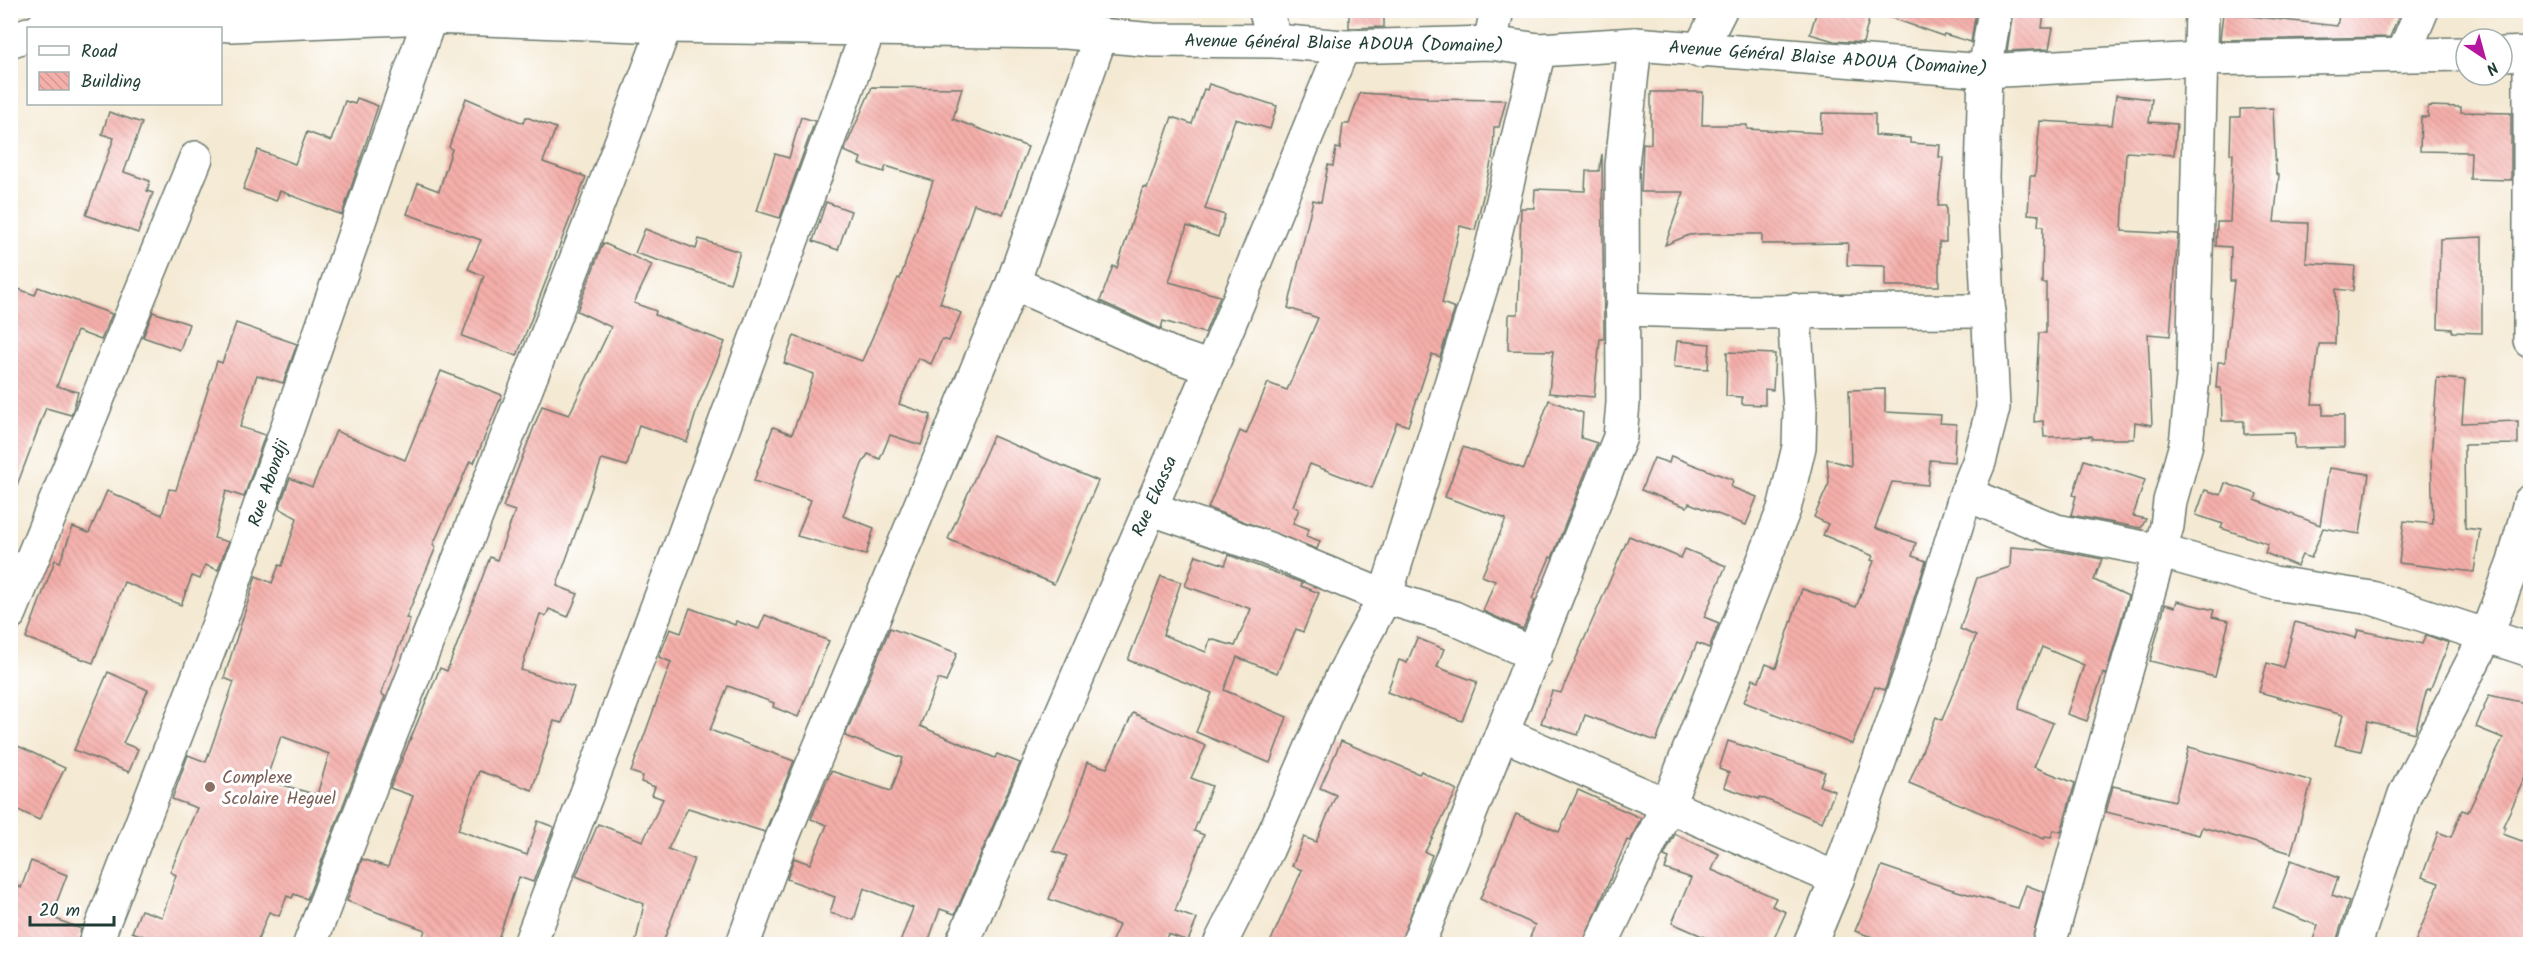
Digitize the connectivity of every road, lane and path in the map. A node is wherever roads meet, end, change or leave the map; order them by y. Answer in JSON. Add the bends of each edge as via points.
{"nodes":[{"id":1,"x":1265,"y":10,"type":"edge"},
{"id":2,"x":1497,"y":10,"type":"edge"},
{"id":3,"x":1720,"y":10,"type":"edge"},
{"id":4,"x":1995,"y":10,"type":"edge"},
{"id":5,"x":2202,"y":10,"type":"edge"},
{"id":6,"x":2422,"y":10,"type":"edge"},
{"id":7,"x":428,"y":14,"type":"edge"},
{"id":8,"x":176,"y":16,"type":"edge"},
{"id":9,"x":659,"y":19,"type":"edge"},
{"id":10,"x":863,"y":19,"type":"edge"},
{"id":11,"x":1060,"y":21,"type":"edge"},
{"id":12,"x":44,"y":27,"type":"edge"},
{"id":13,"x":27,"y":34,"type":"edge"},
{"id":14,"x":1101,"y":35,"type":"junction"},
{"id":15,"x":10,"y":41,"type":"edge"},
{"id":16,"x":1276,"y":41,"type":"junction"},
{"id":17,"x":1490,"y":43,"type":"junction"},
{"id":18,"x":1635,"y":44,"type":"junction"},
{"id":19,"x":1343,"y":47,"type":"junction"},
{"id":20,"x":1539,"y":50,"type":"junction"},
{"id":21,"x":1699,"y":51,"type":"junction"},
{"id":22,"x":2530,"y":53,"type":"edge"},
{"id":23,"x":2454,"y":54,"type":"edge"},
{"id":24,"x":2514,"y":54,"type":"edge"},
{"id":25,"x":2403,"y":55,"type":"junction"},
{"id":26,"x":2199,"y":59,"type":"junction"},
{"id":27,"x":1985,"y":71,"type":"junction"},
{"id":28,"x":196,"y":158,"type":"dead end"},
{"id":29,"x":1013,"y":283,"type":"junction"},
{"id":30,"x":1622,"y":309,"type":"junction"},
{"id":31,"x":1794,"y":310,"type":"junction"},
{"id":32,"x":1989,"y":311,"type":"junction"},
{"id":33,"x":2530,"y":311,"type":"edge"},
{"id":34,"x":2530,"y":340,"type":"edge"},
{"id":35,"x":1211,"y":368,"type":"junction"},
{"id":36,"x":1966,"y":494,"type":"junction"},
{"id":37,"x":2530,"y":501,"type":"edge"},
{"id":38,"x":1149,"y":508,"type":"junction"},
{"id":39,"x":2159,"y":551,"type":"junction"},
{"id":40,"x":1385,"y":597,"type":"junction"},
{"id":41,"x":10,"y":613,"type":"edge"},
{"id":42,"x":2486,"y":636,"type":"junction"},
{"id":43,"x":2530,"y":650,"type":"edge"},
{"id":44,"x":1535,"y":656,"type":"junction"},
{"id":45,"x":1503,"y":734,"type":"junction"},
{"id":46,"x":1667,"y":807,"type":"junction"},
{"id":47,"x":1838,"y":879,"type":"junction"},
{"id":48,"x":95,"y":945,"type":"edge"},
{"id":49,"x":310,"y":945,"type":"edge"},
{"id":50,"x":530,"y":945,"type":"edge"},
{"id":51,"x":743,"y":945,"type":"edge"},
{"id":52,"x":962,"y":945,"type":"edge"},
{"id":53,"x":1220,"y":945,"type":"edge"},
{"id":54,"x":1418,"y":945,"type":"edge"},
{"id":55,"x":1601,"y":945,"type":"edge"},
{"id":56,"x":1810,"y":945,"type":"edge"},
{"id":57,"x":2049,"y":945,"type":"edge"},
{"id":58,"x":2355,"y":945,"type":"edge"}],
"edges":[{"from":1,"to":16,"type":"street"},
{"from":2,"to":17,"type":"street"},
{"from":3,"to":21,"type":"street"},
{"from":4,"to":27,"type":"street"},
{"from":5,"to":26,"type":"street"},
{"from":6,"to":25,"type":"street"},
{"from":7,"to":8,"type":"street","name":"Avenue Général Blaise ADOUA (Domaine)","via":[[231,25]]},
{"from":7,"to":9,"type":"street","name":"Avenue Général Blaise ADOUA (Domaine)"},
{"from":7,"to":48,"type":"street","name":"Rue Abondji","via":[[223,614]]},
{"from":8,"to":12,"type":"street","name":"Avenue Général Blaise ADOUA (Domaine)","via":[[59,21]]},
{"from":9,"to":10,"type":"street","name":"Avenue Général Blaise ADOUA (Domaine)"},
{"from":9,"to":49,"type":"street","via":[[575,271],[402,701]]},
{"from":10,"to":11,"type":"street","name":"Avenue Général Blaise ADOUA (Domaine)"},
{"from":10,"to":50,"type":"street","via":[[678,552]]},
{"from":11,"to":14,"type":"street","name":"Avenue Général Blaise ADOUA (Domaine)"},
{"from":13,"to":15,"type":"street"},
{"from":14,"to":16,"type":"street","name":"Avenue Général Blaise ADOUA (Domaine)","via":[[1200,42]]},
{"from":14,"to":29,"type":"street"},
{"from":16,"to":19,"type":"street","name":"Avenue Général Blaise ADOUA (Domaine)"},
{"from":17,"to":19,"type":"street","name":"Avenue Général Blaise ADOUA (Domaine)"},
{"from":17,"to":20,"type":"street","name":"Avenue Général Blaise ADOUA (Domaine)"},
{"from":18,"to":20,"type":"street","name":"Avenue Général Blaise ADOUA (Domaine)"},
{"from":18,"to":21,"type":"street","name":"Avenue Général Blaise ADOUA (Domaine)"},
{"from":18,"to":30,"type":"street","via":[[1622,165]]},
{"from":19,"to":35,"type":"street","name":"Rue Ekassa"},
{"from":20,"to":40,"type":"street","via":[[1487,268]]},
{"from":21,"to":27,"type":"street","name":"Avenue Général Blaise ADOUA (Domaine)"},
{"from":22,"to":24,"type":"street"},
{"from":22,"to":33,"type":"street"},
{"from":23,"to":25,"type":"street","name":"Avenue Général Blaise ADOUA (Domaine)"},
{"from":25,"to":26,"type":"street","name":"Avenue Général Blaise ADOUA (Domaine)"},
{"from":26,"to":27,"type":"street","name":"Avenue Général Blaise ADOUA (Domaine)"},
{"from":26,"to":39,"type":"street","via":[[2193,378],[2186,444]]},
{"from":27,"to":32,"type":"street","via":[[1982,177]]},
{"from":28,"to":41,"type":"street"},
{"from":29,"to":35,"type":"street"},
{"from":29,"to":51,"type":"street","via":[[783,837]]},
{"from":30,"to":31,"type":"street"},
{"from":30,"to":44,"type":"street","via":[[1620,437]]},
{"from":31,"to":32,"type":"street"},
{"from":31,"to":46,"type":"street","via":[[1800,410],[1794,473],[1784,509]]},
{"from":32,"to":36,"type":"street","via":[[1993,408]]},
{"from":33,"to":34,"type":"street"},
{"from":35,"to":38,"type":"street","name":"Rue Ekassa"},
{"from":36,"to":39,"type":"street","via":[[2056,531]]},
{"from":36,"to":47,"type":"street","via":[[1910,675]]},
{"from":37,"to":42,"type":"street","via":[[2514,562]]},
{"from":38,"to":40,"type":"street","via":[[1266,548]]},
{"from":38,"to":52,"type":"street","name":"Rue Ekassa"},
{"from":39,"to":42,"type":"street","via":[[2274,584],[2372,598]]},
{"from":39,"to":57,"type":"street"},
{"from":40,"to":44,"type":"street","via":[[1454,618]]},
{"from":40,"to":53,"type":"street","via":[[1343,675],[1269,848]]},
{"from":42,"to":43,"type":"street"},
{"from":42,"to":58,"type":"street","via":[[2405,794]]},
{"from":44,"to":45,"type":"street"},
{"from":45,"to":46,"type":"street"},
{"from":45,"to":54,"type":"street"},
{"from":46,"to":47,"type":"street"},
{"from":46,"to":55,"type":"street"},
{"from":47,"to":56,"type":"street"}]}
